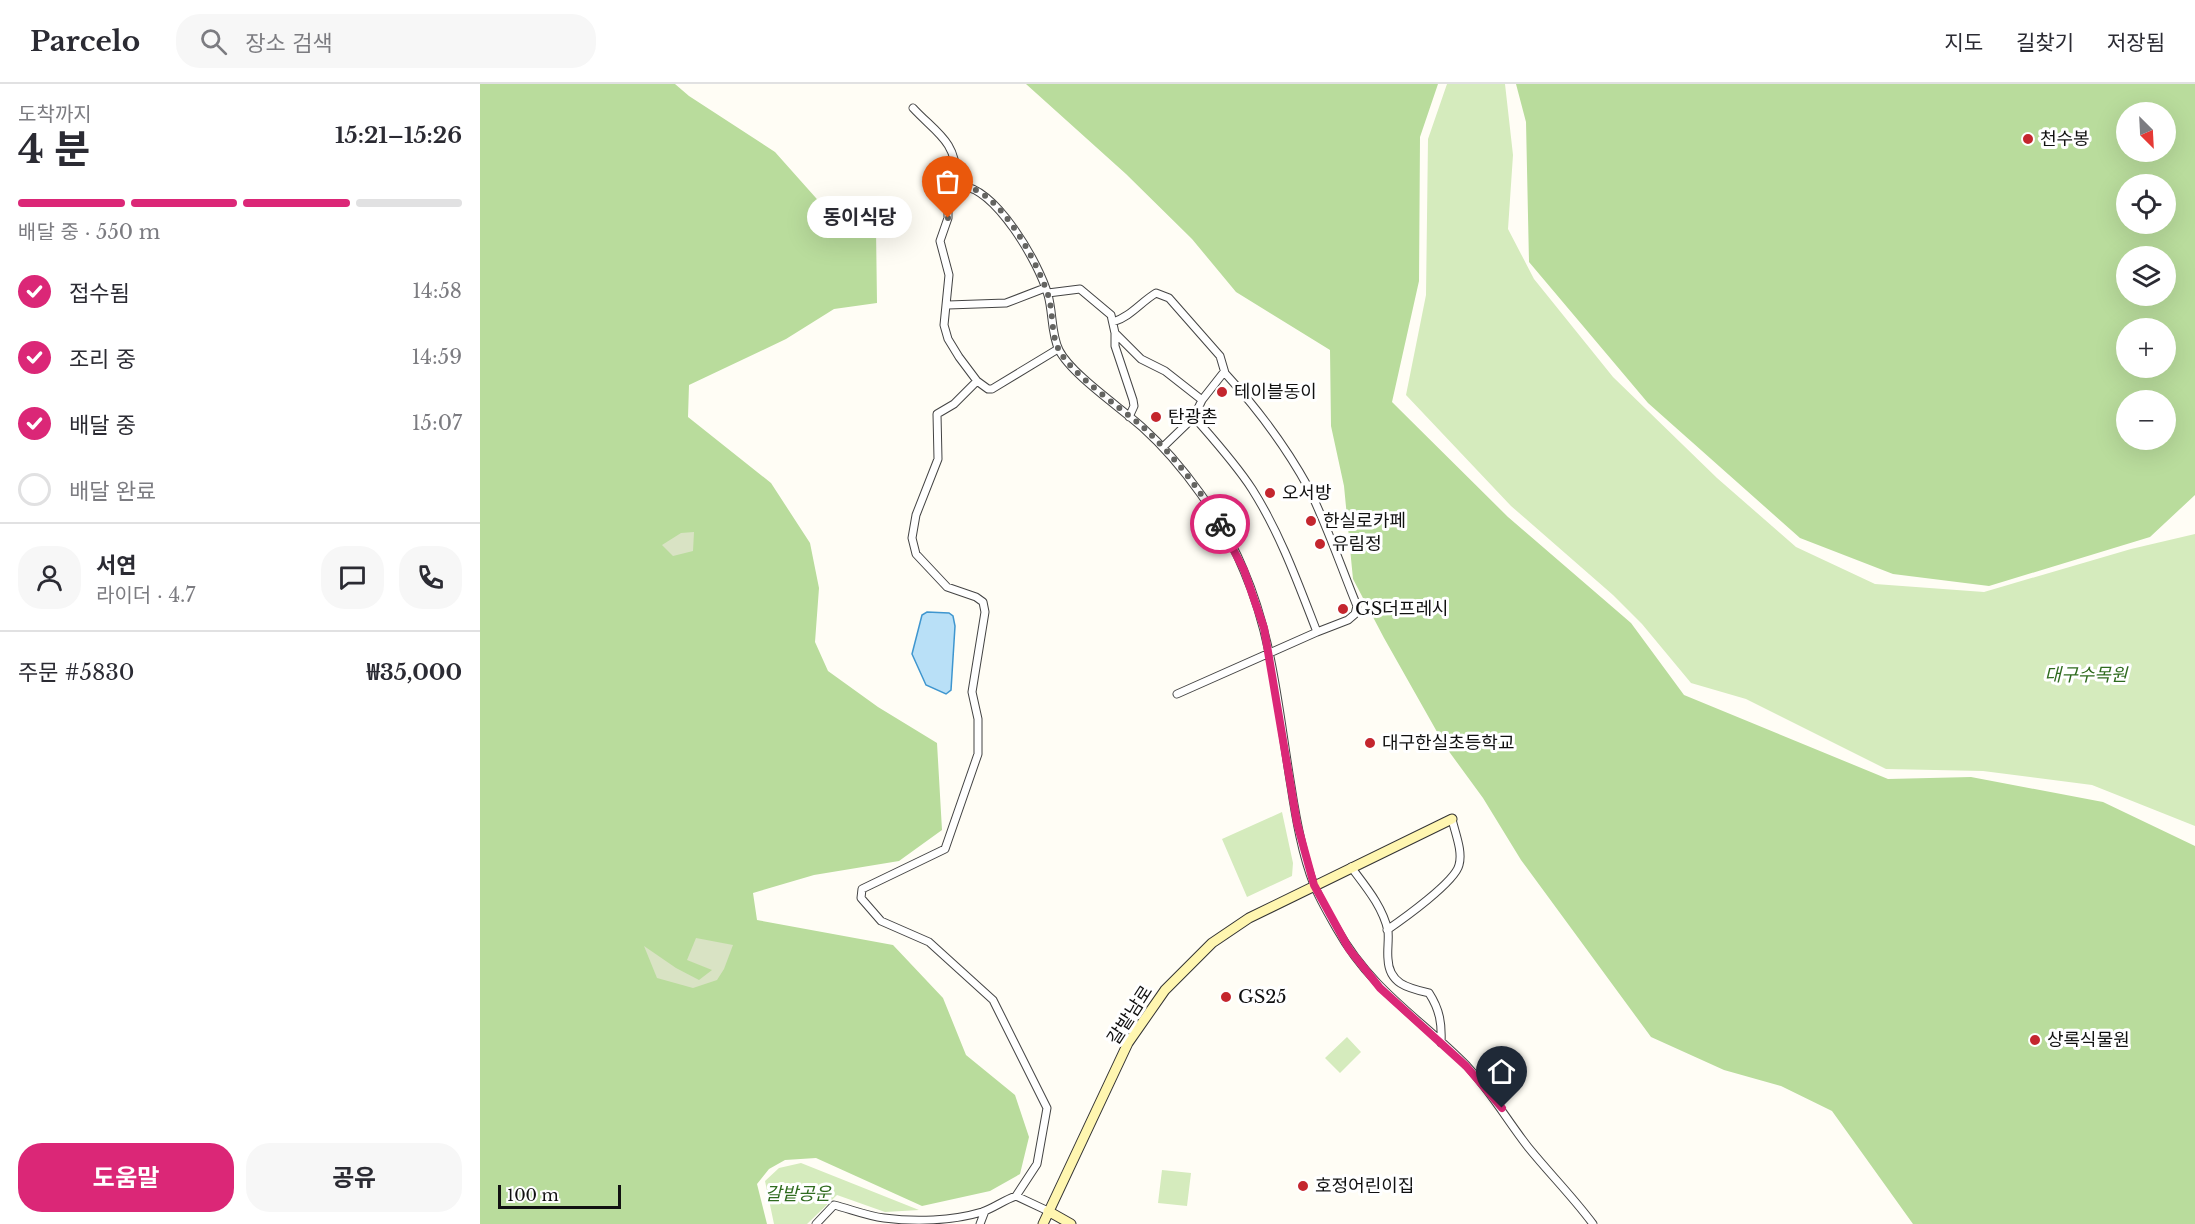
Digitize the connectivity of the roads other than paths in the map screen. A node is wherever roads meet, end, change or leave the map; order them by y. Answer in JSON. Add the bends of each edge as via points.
{"nodes":[{"id":1,"x":913,"y":108,"type":"dead end"},
{"id":2,"x":956,"y":178,"type":"junction"},
{"id":3,"x":961,"y":186,"type":"junction"},
{"id":4,"x":948,"y":203,"type":"junction"},
{"id":5,"x":1047,"y":291,"type":"junction"},
{"id":6,"x":948,"y":305,"type":"junction"},
{"id":7,"x":1113,"y":322,"type":"junction"},
{"id":8,"x":1115,"y":333,"type":"junction"},
{"id":9,"x":1058,"y":349,"type":"junction"},
{"id":10,"x":1225,"y":373,"type":"junction"},
{"id":11,"x":977,"y":381,"type":"junction"},
{"id":12,"x":1202,"y":400,"type":"junction"},
{"id":13,"x":1130,"y":417,"type":"junction"},
{"id":14,"x":1194,"y":417,"type":"junction"},
{"id":15,"x":1163,"y":447,"type":"junction"},
{"id":16,"x":1317,"y":632,"type":"junction"},
{"id":17,"x":1269,"y":654,"type":"junction"},
{"id":18,"x":1177,"y":694,"type":"dead end"},
{"id":19,"x":1452,"y":819,"type":"joint"},
{"id":20,"x":1352,"y":867,"type":"junction"},
{"id":21,"x":1314,"y":885,"type":"junction"},
{"id":22,"x":1387,"y":930,"type":"junction"},
{"id":23,"x":1398,"y":983,"type":"junction"},
{"id":24,"x":1389,"y":996,"type":"junction"},
{"id":25,"x":1441,"y":1043,"type":"junction"},
{"id":26,"x":1016,"y":1196,"type":"junction"},
{"id":27,"x":985,"y":1211,"type":"junction"},
{"id":28,"x":1048,"y":1211,"type":"junction"},
{"id":29,"x":913,"y":1222,"type":"edge"},
{"id":30,"x":816,"y":1224,"type":"edge"},
{"id":31,"x":980,"y":1224,"type":"edge"},
{"id":32,"x":1043,"y":1224,"type":"edge"},
{"id":33,"x":1071,"y":1224,"type":"edge"},
{"id":34,"x":1593,"y":1224,"type":"edge"}],
"edges":[{"from":1,"to":2,"type":"street","via":[[949,145],[956,161]]},
{"from":2,"to":3,"type":"street"},
{"from":2,"to":4,"type":"street","via":[[943,175],[933,185],[936,198]]},
{"from":3,"to":4,"type":"street","via":[[960,195]]},
{"from":3,"to":5,"type":"street","via":[[975,188],[996,206],[1014,229]]},
{"from":4,"to":6,"type":"street","via":[[948,218],[940,241],[950,275]]},
{"from":5,"to":6,"type":"street","via":[[1006,303]]},
{"from":5,"to":7,"type":"street","via":[[1080,289],[1111,315]]},
{"from":5,"to":9,"type":"street"},
{"from":6,"to":11,"type":"street","via":[[944,325],[948,339]]},
{"from":7,"to":8,"type":"street"},
{"from":7,"to":10,"type":"street","via":[[1156,293],[1163,294],[1220,356]]},
{"from":8,"to":12,"type":"street","via":[[1141,359],[1165,371]]},
{"from":8,"to":13,"type":"street","via":[[1115,346],[1133,400]]},
{"from":9,"to":11,"type":"street","via":[[992,389]]},
{"from":9,"to":13,"type":"street"},
{"from":10,"to":12,"type":"street"},
{"from":10,"to":16,"type":"street","via":[[1270,427],[1308,489],[1357,606],[1348,620]]},
{"from":11,"to":26,"type":"street","via":[[954,404],[937,414],[938,459],[916,515],[912,538],[916,554],[947,587],[976,597],[986,612],[972,692],[978,718],[978,754],[945,849],[862,889],[861,898],[881,921],[929,942],[993,1000],[1047,1108],[1037,1164]]},
{"from":12,"to":14,"type":"street"},
{"from":13,"to":15,"type":"street"},
{"from":14,"to":15,"type":"street"},
{"from":14,"to":16,"type":"street","via":[[1252,489],[1282,547]]},
{"from":15,"to":17,"type":"street","via":[[1214,513],[1233,546],[1258,608]]},
{"from":16,"to":17,"type":"street"},
{"from":17,"to":18,"type":"street"},
{"from":17,"to":21,"type":"street","via":[[1297,823]]},
{"from":19,"to":20,"type":"main road","name":"갈밭남로"},
{"from":19,"to":22,"type":"street","via":[[1459,866],[1430,897]]},
{"from":20,"to":21,"type":"main road","name":"갈밭남로"},
{"from":20,"to":22,"type":"street","via":[[1379,907]]},
{"from":21,"to":24,"type":"street","via":[[1349,949]]},
{"from":21,"to":28,"type":"main road","name":"갈밭남로","via":[[1249,918],[1212,943],[1165,990],[1128,1043]]},
{"from":22,"to":23,"type":"street","via":[[1390,972]]},
{"from":23,"to":24,"type":"street"},
{"from":23,"to":25,"type":"street","via":[[1429,993],[1442,1025]]},
{"from":24,"to":25,"type":"street"},
{"from":25,"to":34,"type":"street","via":[[1502,1108],[1527,1146]]},
{"from":26,"to":27,"type":"street"},
{"from":26,"to":28,"type":"street"},
{"from":27,"to":29,"type":"street"},
{"from":27,"to":31,"type":"street"},
{"from":28,"to":32,"type":"main road","name":"갈밭남로"},
{"from":28,"to":33,"type":"main road"},
{"from":29,"to":30,"type":"street","via":[[834,1205]]}]}
